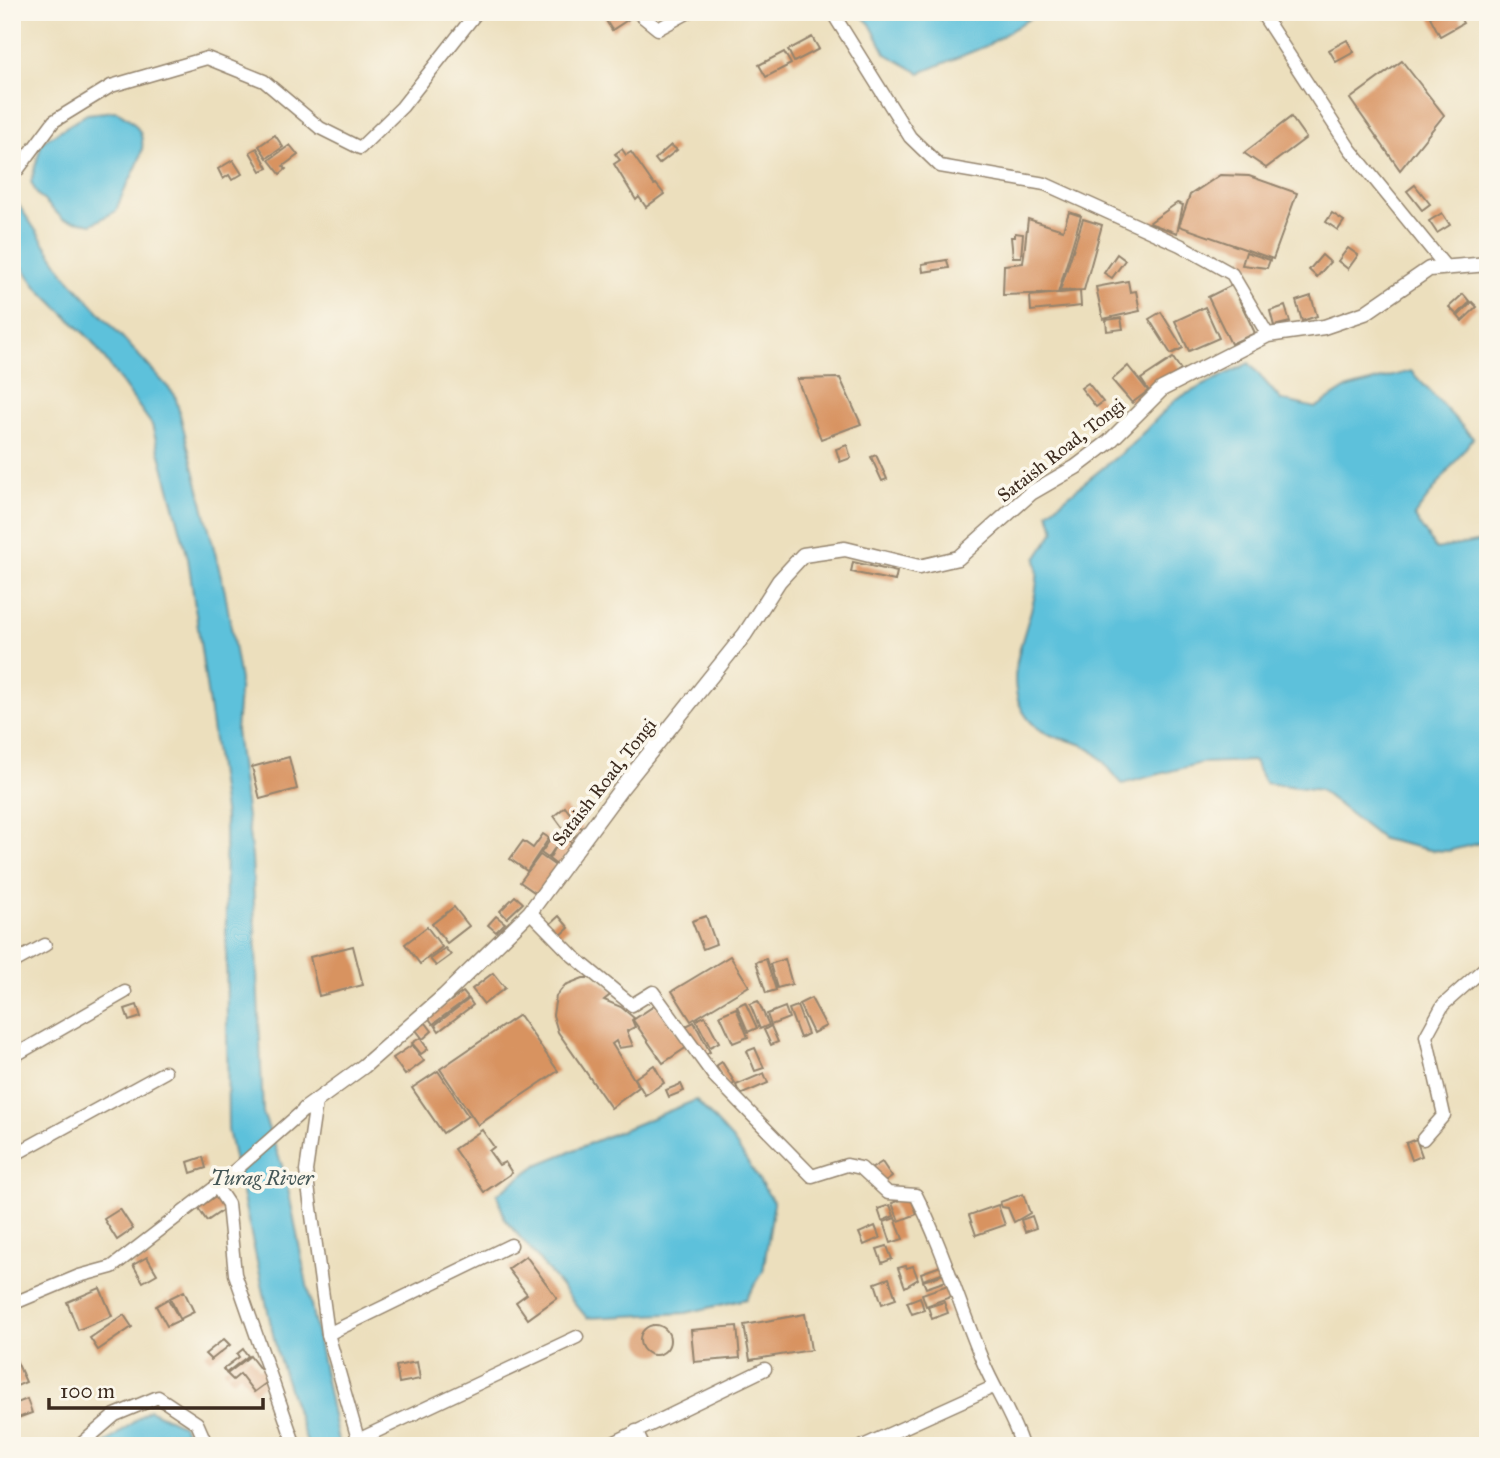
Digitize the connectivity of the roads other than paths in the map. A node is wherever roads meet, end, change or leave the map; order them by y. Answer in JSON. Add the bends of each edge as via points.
{"nodes":[{"id":1,"x":477,"y":12,"type":"edge"},
{"id":2,"x":637,"y":12,"type":"edge"},
{"id":3,"x":689,"y":12,"type":"edge"},
{"id":4,"x":832,"y":12,"type":"edge"},
{"id":5,"x":1261,"y":12,"type":"edge"},
{"id":6,"x":16,"y":172,"type":"dead end"},
{"id":7,"x":1488,"y":264,"type":"edge"},
{"id":8,"x":1445,"y":266,"type":"junction"},
{"id":9,"x":1268,"y":335,"type":"junction"},
{"id":10,"x":530,"y":912,"type":"junction"},
{"id":11,"x":45,"y":945,"type":"dead end"},
{"id":12,"x":12,"y":963,"type":"edge"},
{"id":13,"x":1488,"y":965,"type":"edge"},
{"id":14,"x":125,"y":992,"type":"dead end"},
{"id":15,"x":12,"y":1056,"type":"edge"},
{"id":16,"x":165,"y":1072,"type":"dead end"},
{"id":17,"x":311,"y":1105,"type":"junction"},
{"id":18,"x":1423,"y":1139,"type":"dead end"},
{"id":19,"x":12,"y":1156,"type":"edge"},
{"id":20,"x":219,"y":1184,"type":"junction"},
{"id":21,"x":511,"y":1245,"type":"dead end"},
{"id":22,"x":12,"y":1304,"type":"edge"},
{"id":23,"x":328,"y":1334,"type":"junction"},
{"id":24,"x":577,"y":1337,"type":"dead end"},
{"id":25,"x":765,"y":1369,"type":"dead end"},
{"id":26,"x":993,"y":1387,"type":"junction"},
{"id":27,"x":636,"y":1432,"type":"junction"},
{"id":28,"x":359,"y":1443,"type":"edge"},
{"id":29,"x":79,"y":1446,"type":"edge"},
{"id":30,"x":207,"y":1446,"type":"edge"},
{"id":31,"x":295,"y":1446,"type":"edge"},
{"id":32,"x":607,"y":1446,"type":"edge"},
{"id":33,"x":643,"y":1446,"type":"edge"},
{"id":34,"x":863,"y":1446,"type":"edge"},
{"id":35,"x":1022,"y":1446,"type":"edge"}],
"edges":[{"from":1,"to":6,"type":"street","via":[[402,107],[360,148],[320,128],[264,81],[207,58],[111,86],[54,121]]},
{"from":2,"to":3,"type":"street","via":[[658,29]]},
{"from":4,"to":9,"type":"street","via":[[910,138],[940,166],[1045,184],[1180,245],[1232,274]]},
{"from":5,"to":8,"type":"street","via":[[1350,149]]},
{"from":7,"to":8,"type":"street","name":"Sataish Road, Tongi"},
{"from":8,"to":9,"type":"street","name":"Sataish Road, Tongi","via":[[1429,270],[1365,313],[1324,327]]},
{"from":9,"to":10,"type":"street","name":"Sataish Road, Tongi","via":[[1162,389],[1109,442],[1031,493],[958,558],[919,567],[845,550],[803,555]]},
{"from":10,"to":17,"type":"street","name":"Sataish Road, Tongi","via":[[365,1066]]},
{"from":10,"to":26,"type":"street","via":[[573,956],[632,1005],[653,992],[714,1076],[812,1177],[848,1165],[861,1168],[888,1193],[916,1195]]},
{"from":11,"to":12,"type":"street"},
{"from":13,"to":18,"type":"street","via":[[1443,1005],[1426,1036],[1444,1115]]},
{"from":14,"to":15,"type":"street"},
{"from":16,"to":19,"type":"street"},
{"from":17,"to":20,"type":"street"},
{"from":17,"to":23,"type":"street","via":[[306,1171]]},
{"from":20,"to":22,"type":"street","via":[[112,1267]]},
{"from":20,"to":31,"type":"street","via":[[228,1204],[235,1274]]},
{"from":21,"to":23,"type":"street"},
{"from":23,"to":28,"type":"street"},
{"from":24,"to":28,"type":"street"},
{"from":25,"to":27,"type":"street"},
{"from":26,"to":34,"type":"street"},
{"from":26,"to":35,"type":"street","via":[[1016,1425]]},
{"from":27,"to":32,"type":"street"},
{"from":27,"to":33,"type":"street"},
{"from":29,"to":30,"type":"street","via":[[115,1415],[158,1397],[197,1423]]}]}
